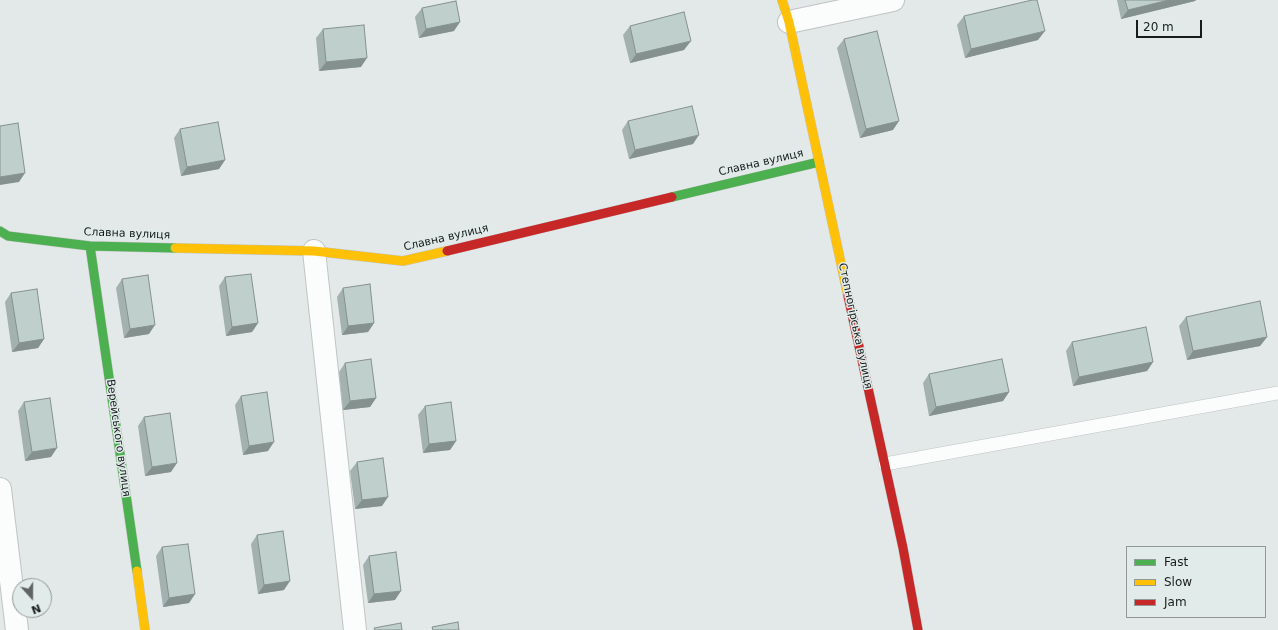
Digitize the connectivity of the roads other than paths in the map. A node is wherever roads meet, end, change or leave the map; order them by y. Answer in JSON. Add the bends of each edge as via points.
{"nodes":[{"id":1,"x":782,"y":0,"type":"edge"},
{"id":2,"x":893,"y":0,"type":"edge"},
{"id":3,"x":789,"y":22,"type":"junction"},
{"id":4,"x":819,"y":162,"type":"junction"},
{"id":5,"x":0,"y":231,"type":"edge"},
{"id":6,"x":90,"y":246,"type":"junction"},
{"id":7,"x":314,"y":251,"type":"junction"},
{"id":8,"x":1278,"y":393,"type":"edge"},
{"id":9,"x":885,"y":464,"type":"junction"},
{"id":10,"x":0,"y":490,"type":"edge"},
{"id":11,"x":17,"y":630,"type":"edge"},
{"id":12,"x":145,"y":630,"type":"edge"},
{"id":13,"x":355,"y":630,"type":"edge"},
{"id":14,"x":918,"y":630,"type":"edge"}],
"edges":[{"from":1,"to":3,"type":"street","name":"Степногірська вулиця"},
{"from":2,"to":3,"type":"street"},
{"from":3,"to":4,"type":"street","name":"Степногірська вулиця"},
{"from":4,"to":7,"type":"street","name":"Славна вулиця","via":[[403,261]]},
{"from":4,"to":9,"type":"street","name":"Степногірська вулиця"},
{"from":5,"to":6,"type":"street","name":"Славна вулиця","via":[[8,236]]},
{"from":6,"to":7,"type":"street","name":"Славна вулиця"},
{"from":6,"to":12,"type":"street","name":"Верейського вулиця"},
{"from":7,"to":13,"type":"street"},
{"from":8,"to":9,"type":"lane"},
{"from":9,"to":14,"type":"street","name":"Степногірська вулиця","via":[[904,548]]},
{"from":10,"to":11,"type":"street"}]}
